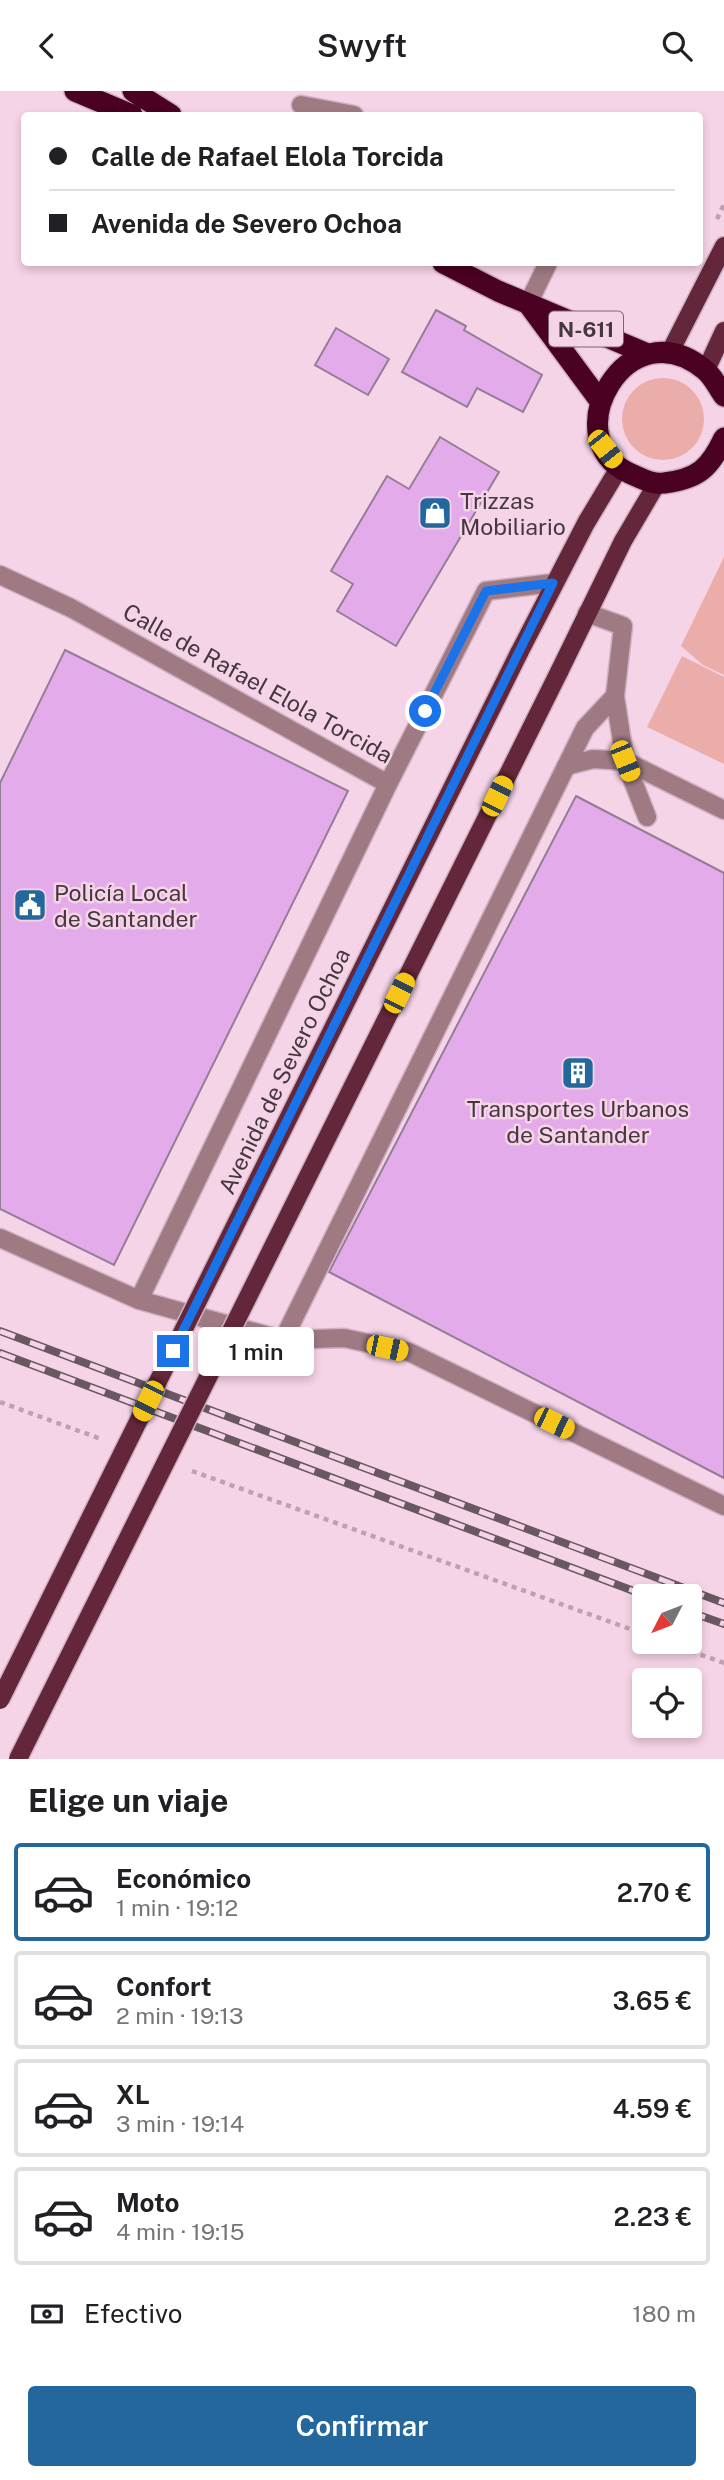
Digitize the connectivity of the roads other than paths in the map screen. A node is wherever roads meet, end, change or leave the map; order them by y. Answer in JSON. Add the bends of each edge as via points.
{"nodes":[{"id":1,"x":75,"y":91,"type":"edge"},
{"id":2,"x":133,"y":91,"type":"edge"},
{"id":3,"x":301,"y":105,"type":"dead end"},
{"id":4,"x":125,"y":112,"type":"edge"},
{"id":5,"x":166,"y":112,"type":"edge"},
{"id":6,"x":338,"y":112,"type":"edge"},
{"id":7,"x":724,"y":246,"type":"edge"},
{"id":8,"x":449,"y":266,"type":"edge"},
{"id":9,"x":546,"y":266,"type":"edge"},
{"id":10,"x":527,"y":304,"type":"junction"},
{"id":11,"x":724,"y":331,"type":"edge"},
{"id":12,"x":670,"y":352,"type":"junction"},
{"id":13,"x":645,"y":353,"type":"junction"},
{"id":14,"x":706,"y":370,"type":"junction"},
{"id":15,"x":724,"y":396,"type":"edge"},
{"id":16,"x":600,"y":401,"type":"junction"},
{"id":17,"x":724,"y":438,"type":"edge"},
{"id":18,"x":719,"y":461,"type":"edge"},
{"id":19,"x":620,"y":468,"type":"junction"},
{"id":20,"x":656,"y":485,"type":"junction"},
{"id":21,"x":0,"y":575,"type":"edge"},
{"id":22,"x":553,"y":583,"type":"junction"},
{"id":23,"x":587,"y":613,"type":"junction"},
{"id":24,"x":615,"y":697,"type":"junction"},
{"id":25,"x":625,"y":761,"type":"junction"},
{"id":26,"x":566,"y":766,"type":"junction"},
{"id":27,"x":388,"y":784,"type":"junction"},
{"id":28,"x":724,"y":810,"type":"edge"},
{"id":29,"x":647,"y":817,"type":"dead end"},
{"id":30,"x":0,"y":1238,"type":"edge"},
{"id":31,"x":139,"y":1300,"type":"junction"},
{"id":32,"x":283,"y":1340,"type":"junction"},
{"id":33,"x":724,"y":1506,"type":"edge"},
{"id":34,"x":0,"y":1700,"type":"edge"},
{"id":35,"x":18,"y":1759,"type":"edge"}],
"edges":[{"from":1,"to":4,"type":"highway"},
{"from":2,"to":5,"type":"highway"},
{"from":3,"to":6,"type":"street"},
{"from":7,"to":12,"type":"main road"},
{"from":8,"to":10,"type":"highway","number":"N-611"},
{"from":9,"to":10,"type":"street"},
{"from":10,"to":13,"type":"highway","number":"N-611"},
{"from":10,"to":16,"type":"highway","number":"N-611"},
{"from":11,"to":14,"type":"main road"},
{"from":12,"to":13,"type":"highway","number":"N-611"},
{"from":12,"to":14,"type":"highway","number":"N-611"},
{"from":13,"to":16,"type":"highway","number":"N-611","via":[[611,380]]},
{"from":14,"to":15,"type":"highway","number":"N-611"},
{"from":16,"to":19,"type":"highway","via":[[598,426],[605,449]]},
{"from":17,"to":18,"type":"highway"},
{"from":18,"to":20,"type":"highway","via":[[687,480]]},
{"from":19,"to":20,"type":"highway"},
{"from":19,"to":22,"type":"main road","name":"Avenida de Severo Ochoa"},
{"from":20,"to":23,"type":"main road"},
{"from":21,"to":27,"type":"street","name":"Calle de Rafael Elola Torcida","via":[[71,608]]},
{"from":22,"to":27,"type":"street","name":"Calle de Rafael Elola Torcida","via":[[486,591]]},
{"from":22,"to":34,"type":"main road","name":"Avenida de Severo Ochoa","bridge":true},
{"from":23,"to":24,"type":"street","via":[[623,627]]},
{"from":23,"to":35,"type":"main road","bridge":true},
{"from":24,"to":25,"type":"street"},
{"from":24,"to":26,"type":"street","via":[[585,728]]},
{"from":25,"to":26,"type":"street","via":[[593,758]]},
{"from":25,"to":28,"type":"street"},
{"from":25,"to":29,"type":"street"},
{"from":26,"to":32,"type":"street"},
{"from":27,"to":31,"type":"street"},
{"from":30,"to":31,"type":"street"},
{"from":31,"to":32,"type":"street"},
{"from":32,"to":33,"type":"street","via":[[344,1338],[409,1353]]}]}
